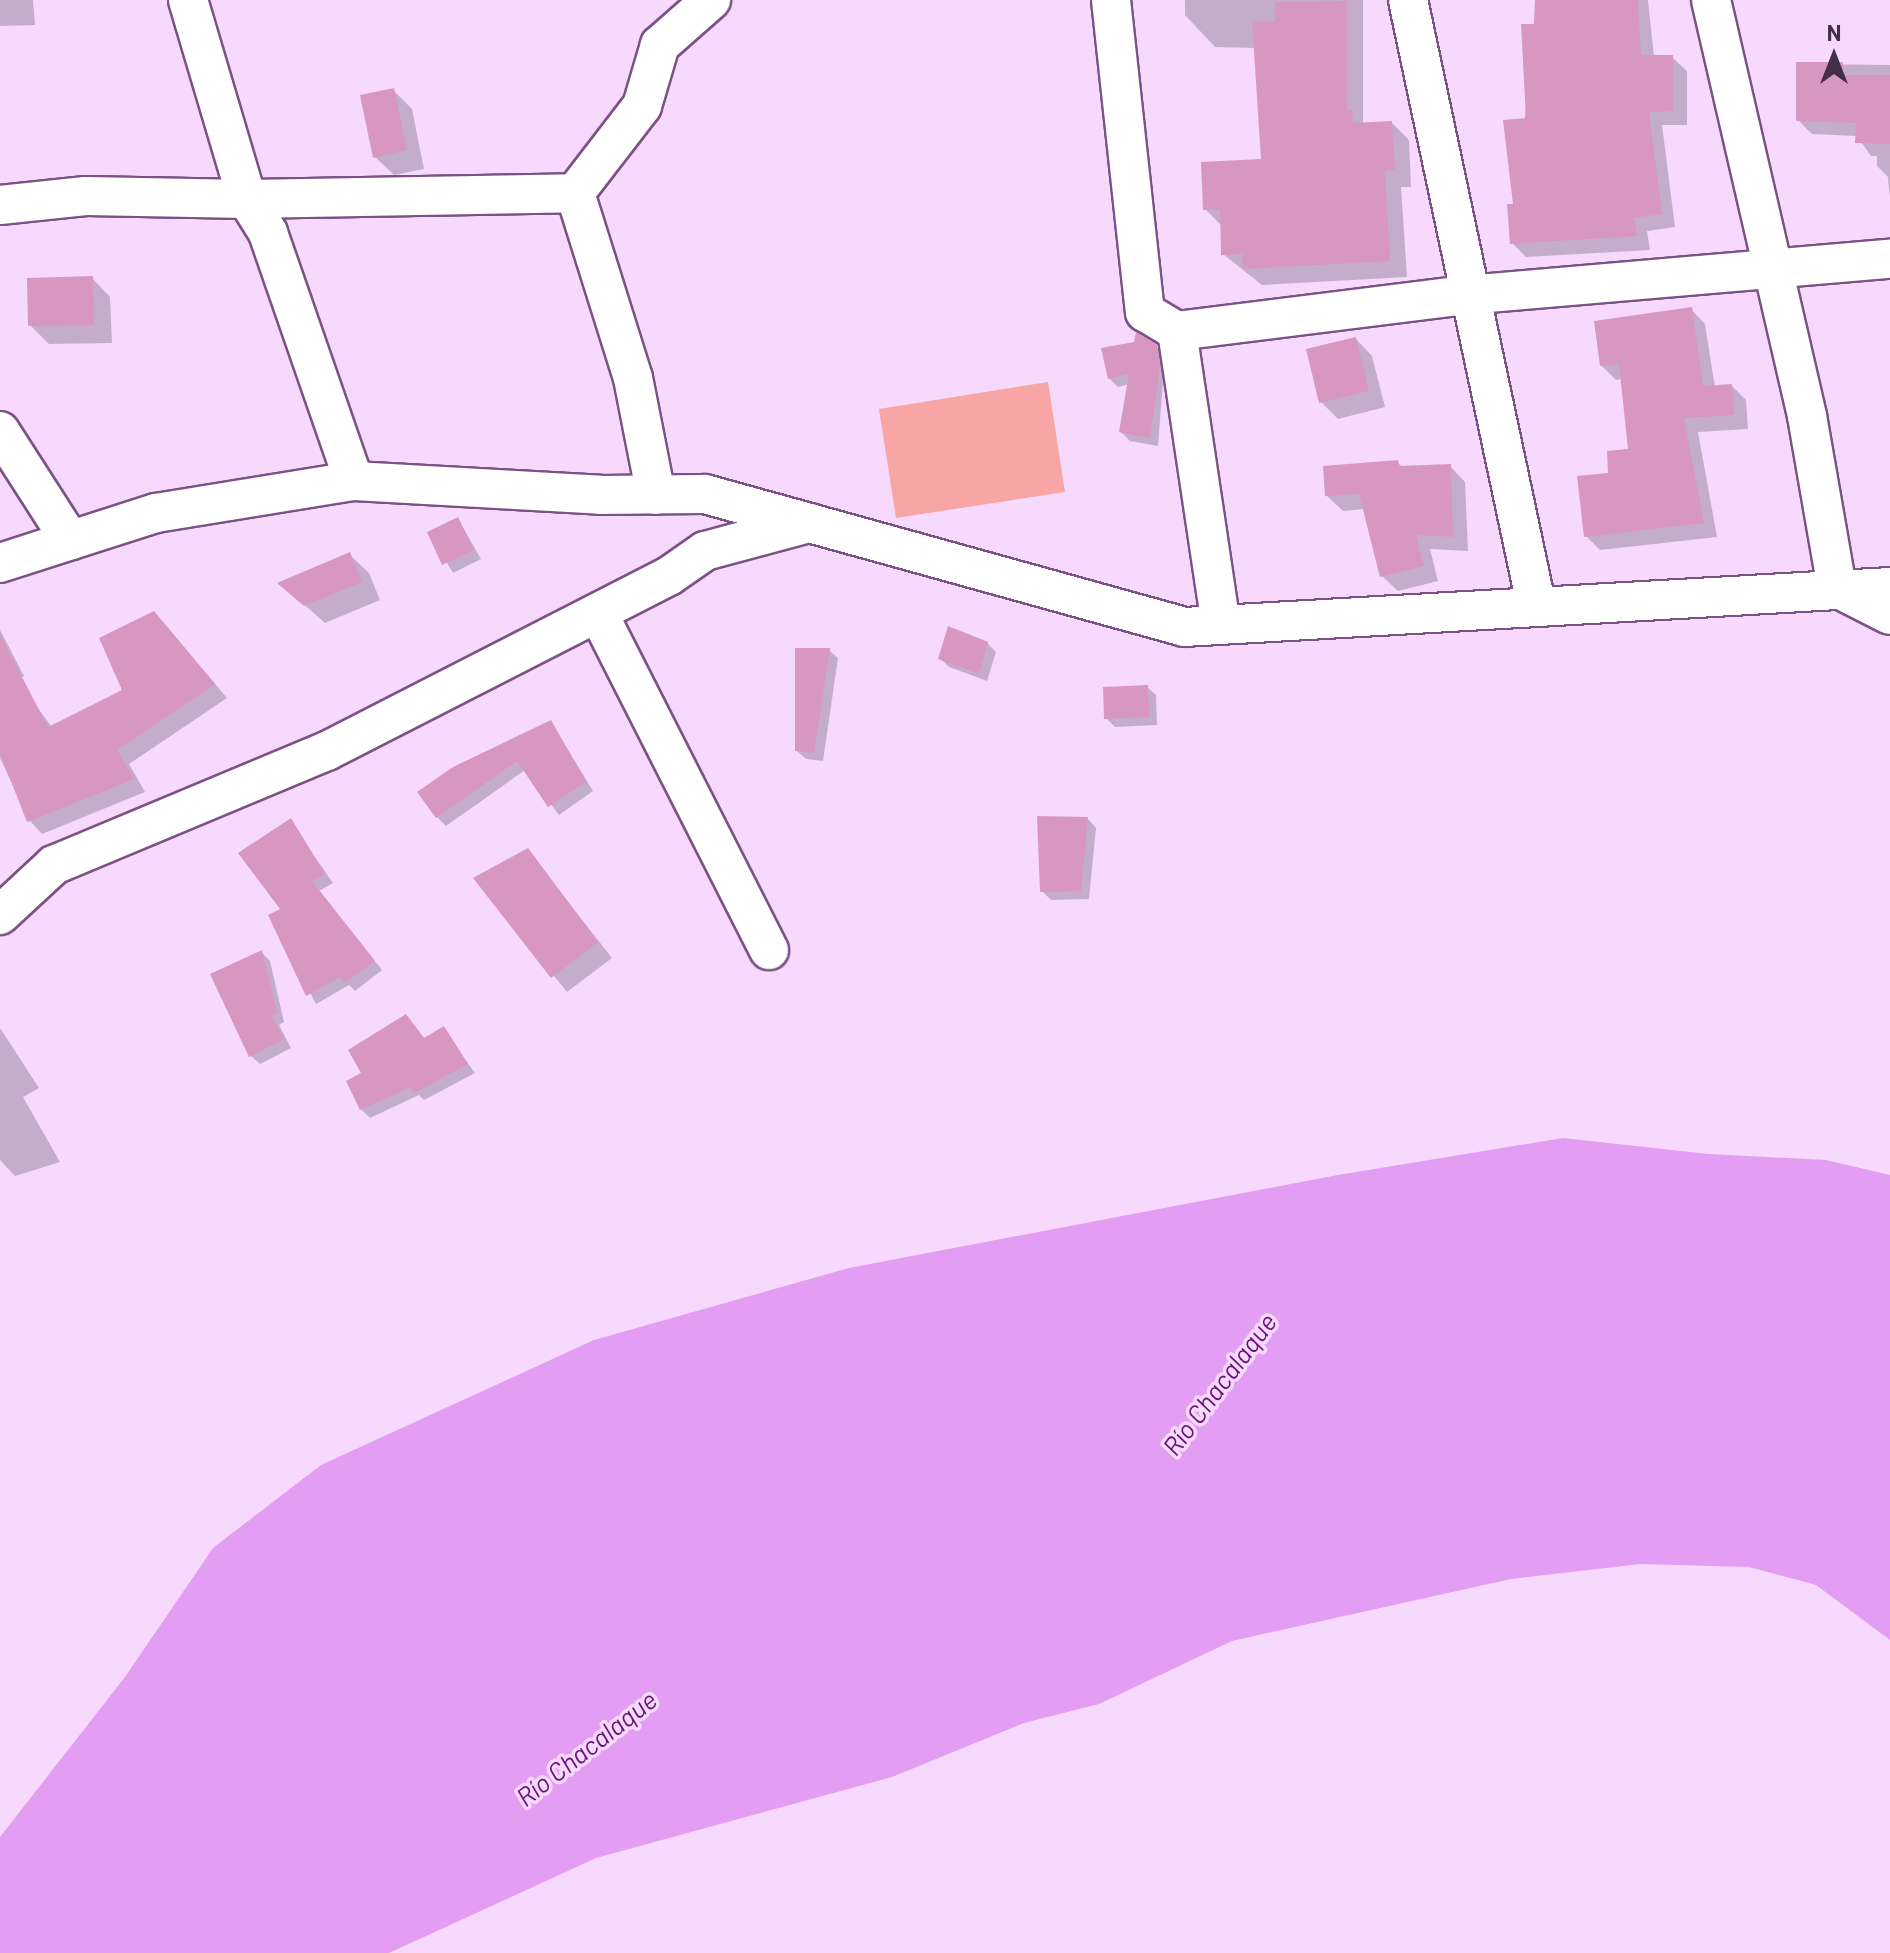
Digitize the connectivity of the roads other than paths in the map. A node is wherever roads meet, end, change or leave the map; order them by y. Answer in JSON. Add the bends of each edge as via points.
{"nodes":[{"id":1,"x":188,"y":0,"type":"edge"},
{"id":2,"x":711,"y":0,"type":"edge"},
{"id":3,"x":1111,"y":0,"type":"edge"},
{"id":4,"x":1408,"y":0,"type":"edge"},
{"id":5,"x":1711,"y":0,"type":"edge"},
{"id":6,"x":575,"y":193,"type":"junction"},
{"id":7,"x":247,"y":199,"type":"junction"},
{"id":8,"x":0,"y":205,"type":"edge"},
{"id":9,"x":1890,"y":259,"type":"edge"},
{"id":10,"x":1773,"y":267,"type":"junction"},
{"id":11,"x":1466,"y":295,"type":"junction"},
{"id":12,"x":1177,"y":331,"type":"junction"},
{"id":13,"x":0,"y":431,"type":"edge"},
{"id":14,"x":354,"y":481,"type":"junction"},
{"id":15,"x":656,"y":495,"type":"junction"},
{"id":16,"x":815,"y":522,"type":"junction"},
{"id":17,"x":70,"y":540,"type":"junction"},
{"id":18,"x":0,"y":563,"type":"edge"},
{"id":19,"x":1890,"y":587,"type":"edge"},
{"id":20,"x":1837,"y":588,"type":"junction"},
{"id":21,"x":1536,"y":604,"type":"junction"},
{"id":22,"x":598,"y":613,"type":"junction"},
{"id":23,"x":1890,"y":615,"type":"edge"},
{"id":24,"x":1221,"y":624,"type":"junction"},
{"id":25,"x":0,"y":915,"type":"edge"},
{"id":26,"x":769,"y":950,"type":"dead end"}],
"edges":[{"from":1,"to":7,"type":"street"},
{"from":2,"to":6,"type":"street","via":[[660,45],[642,106]]},
{"from":3,"to":12,"type":"street","via":[[1145,312]]},
{"from":4,"to":11,"type":"street"},
{"from":5,"to":10,"type":"street"},
{"from":6,"to":7,"type":"street"},
{"from":6,"to":15,"type":"street","via":[[633,378]]},
{"from":7,"to":8,"type":"street","via":[[86,196]]},
{"from":7,"to":14,"type":"street","via":[[268,233]]},
{"from":9,"to":10,"type":"street"},
{"from":10,"to":11,"type":"street"},
{"from":10,"to":20,"type":"street","via":[[1807,416]]},
{"from":11,"to":12,"type":"street"},
{"from":11,"to":21,"type":"street"},
{"from":12,"to":24,"type":"street"},
{"from":13,"to":17,"type":"street"},
{"from":14,"to":15,"type":"street"},
{"from":14,"to":17,"type":"street","via":[[156,513]]},
{"from":15,"to":16,"type":"street","via":[[705,494]]},
{"from":16,"to":22,"type":"street","via":[[705,551]]},
{"from":16,"to":24,"type":"street","via":[[1184,627]]},
{"from":17,"to":18,"type":"street"},
{"from":19,"to":20,"type":"street"},
{"from":20,"to":21,"type":"street"},
{"from":20,"to":23,"type":"street"},
{"from":21,"to":24,"type":"street"},
{"from":22,"to":25,"type":"street","via":[[327,751],[54,865]]},
{"from":22,"to":26,"type":"street"}]}
